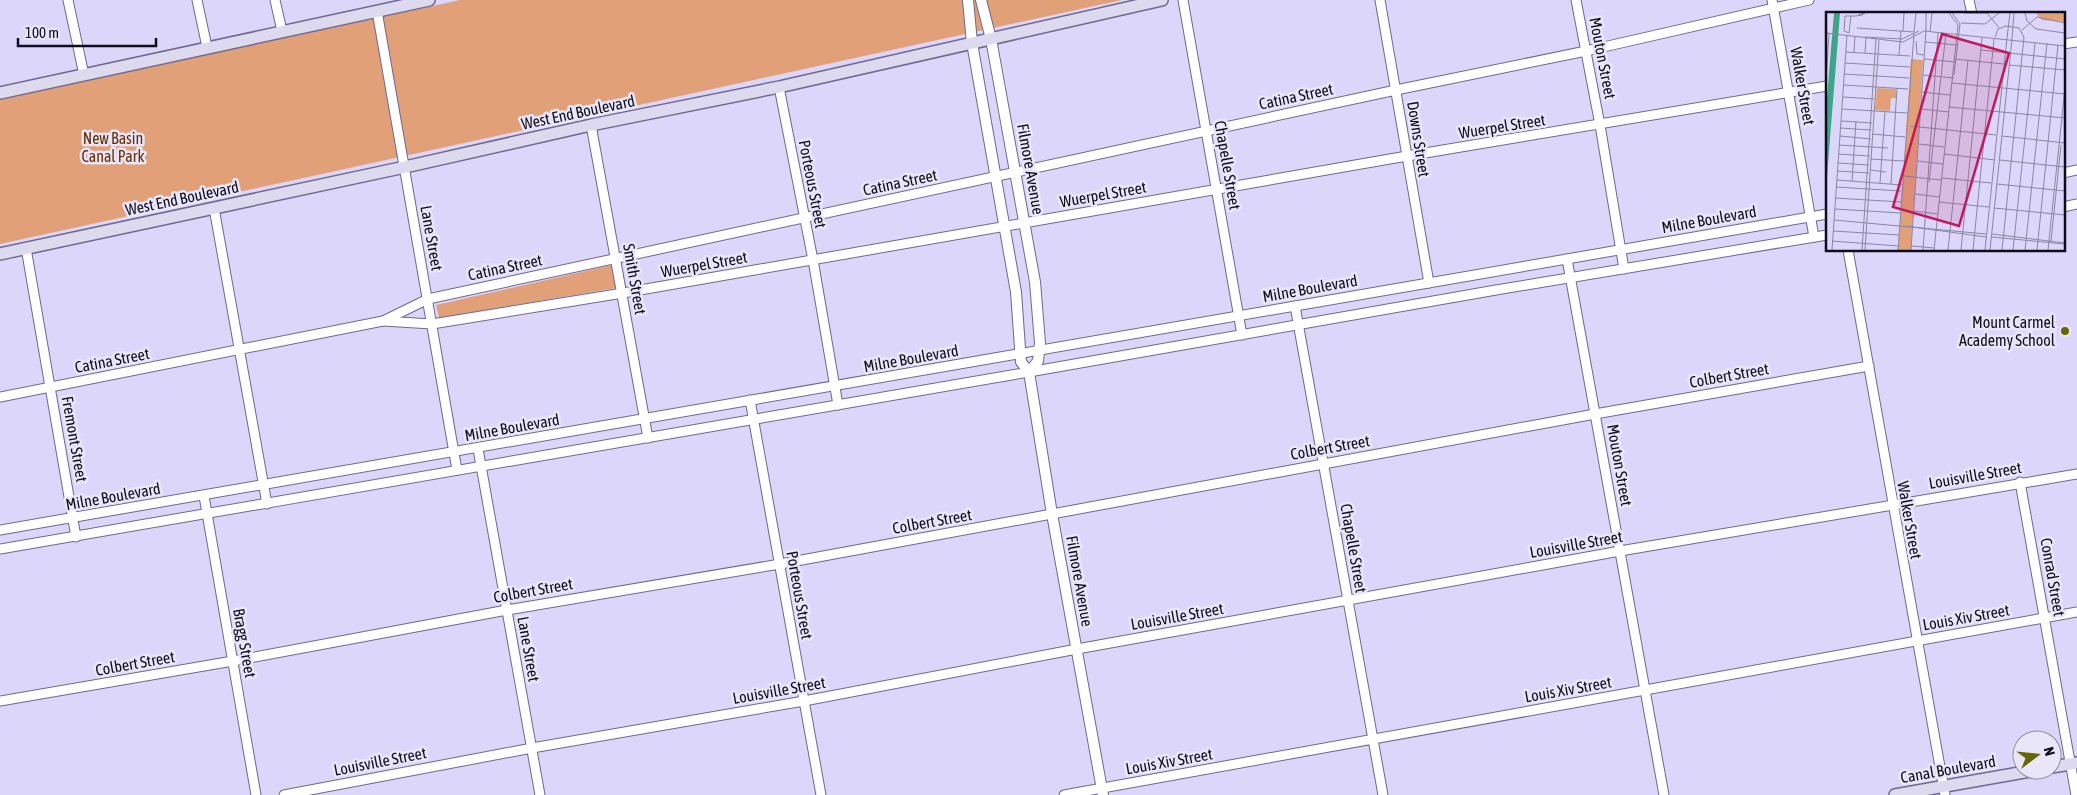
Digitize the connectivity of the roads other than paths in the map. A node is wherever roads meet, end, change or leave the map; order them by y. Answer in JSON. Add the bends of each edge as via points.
{"nodes":[{"id":1,"x":68,"y":0,"type":"edge"},
{"id":2,"x":197,"y":0,"type":"edge"},
{"id":3,"x":275,"y":0,"type":"edge"},
{"id":4,"x":429,"y":0,"type":"edge"},
{"id":5,"x":968,"y":0,"type":"edge"},
{"id":6,"x":981,"y":0,"type":"edge"},
{"id":7,"x":1162,"y":0,"type":"edge"},
{"id":8,"x":1183,"y":0,"type":"edge"},
{"id":9,"x":1380,"y":0,"type":"edge"},
{"id":10,"x":1576,"y":0,"type":"edge"},
{"id":11,"x":1810,"y":0,"type":"edge"},
{"id":12,"x":1772,"y":4,"type":"edge"},
{"id":13,"x":377,"y":12,"type":"junction"},
{"id":14,"x":282,"y":31,"type":"junction"},
{"id":15,"x":991,"y":39,"type":"junction"},
{"id":16,"x":2077,"y":42,"type":"edge"},
{"id":17,"x":972,"y":43,"type":"junction"},
{"id":18,"x":2064,"y":44,"type":"edge"},
{"id":19,"x":207,"y":47,"type":"junction"},
{"id":20,"x":1586,"y":51,"type":"junction"},
{"id":21,"x":84,"y":74,"type":"junction"},
{"id":22,"x":1826,"y":86,"type":"edge"},
{"id":23,"x":779,"y":87,"type":"junction"},
{"id":24,"x":1396,"y":90,"type":"junction"},
{"id":25,"x":0,"y":93,"type":"edge"},
{"id":26,"x":1788,"y":93,"type":"junction"},
{"id":27,"x":591,"y":125,"type":"junction"},
{"id":28,"x":1600,"y":125,"type":"junction"},
{"id":29,"x":1206,"y":131,"type":"junction"},
{"id":30,"x":1407,"y":156,"type":"junction"},
{"id":31,"x":405,"y":167,"type":"junction"},
{"id":32,"x":2077,"y":170,"type":"edge"},
{"id":33,"x":1016,"y":172,"type":"junction"},
{"id":34,"x":2064,"y":172,"type":"edge"},
{"id":35,"x":996,"y":177,"type":"junction"},
{"id":36,"x":1217,"y":190,"type":"junction"},
{"id":37,"x":2077,"y":204,"type":"edge"},
{"id":38,"x":2064,"y":207,"type":"edge"},
{"id":39,"x":214,"y":208,"type":"junction"},
{"id":40,"x":1826,"y":214,"type":"edge"},
{"id":41,"x":1811,"y":217,"type":"junction"},
{"id":42,"x":805,"y":218,"type":"junction"},
{"id":43,"x":1025,"y":223,"type":"junction"},
{"id":44,"x":1006,"y":227,"type":"junction"},
{"id":45,"x":1826,"y":235,"type":"edge"},
{"id":46,"x":1814,"y":237,"type":"junction"},
{"id":47,"x":26,"y":248,"type":"junction"},
{"id":48,"x":1621,"y":250,"type":"junction"},
{"id":49,"x":1848,"y":251,"type":"edge"},
{"id":50,"x":0,"y":254,"type":"edge"},
{"id":51,"x":616,"y":259,"type":"junction"},
{"id":52,"x":1567,"y":259,"type":"junction"},
{"id":53,"x":813,"y":260,"type":"junction"},
{"id":54,"x":1624,"y":270,"type":"junction"},
{"id":55,"x":1571,"y":279,"type":"junction"},
{"id":56,"x":1429,"y":283,"type":"junction"},
{"id":57,"x":623,"y":293,"type":"junction"},
{"id":58,"x":428,"y":299,"type":"junction"},
{"id":59,"x":1295,"y":306,"type":"junction"},
{"id":60,"x":1238,"y":316,"type":"junction"},
{"id":61,"x":382,"y":321,"type":"junction"},
{"id":62,"x":432,"y":324,"type":"junction"},
{"id":63,"x":1299,"y":325,"type":"junction"},
{"id":64,"x":1242,"y":335,"type":"junction"},
{"id":65,"x":240,"y":350,"type":"junction"},
{"id":66,"x":1039,"y":350,"type":"junction"},
{"id":67,"x":1021,"y":354,"type":"junction"},
{"id":68,"x":1869,"y":366,"type":"junction"},
{"id":69,"x":1029,"y":372,"type":"junction"},
{"id":70,"x":836,"y":386,"type":"junction"},
{"id":71,"x":50,"y":387,"type":"junction"},
{"id":72,"x":0,"y":397,"type":"edge"},
{"id":73,"x":750,"y":400,"type":"junction"},
{"id":74,"x":838,"y":405,"type":"junction"},
{"id":75,"x":1595,"y":414,"type":"junction"},
{"id":76,"x":645,"y":418,"type":"junction"},
{"id":77,"x":754,"y":419,"type":"junction"},
{"id":78,"x":648,"y":438,"type":"junction"},
{"id":79,"x":478,"y":448,"type":"junction"},
{"id":80,"x":454,"y":452,"type":"junction"},
{"id":81,"x":1324,"y":463,"type":"junction"},
{"id":82,"x":482,"y":466,"type":"junction"},
{"id":83,"x":458,"y":470,"type":"junction"},
{"id":84,"x":2077,"y":474,"type":"edge"},
{"id":85,"x":2020,"y":482,"type":"junction"},
{"id":86,"x":263,"y":486,"type":"junction"},
{"id":87,"x":204,"y":496,"type":"junction"},
{"id":88,"x":267,"y":504,"type":"junction"},
{"id":89,"x":1892,"y":505,"type":"junction"},
{"id":90,"x":207,"y":514,"type":"junction"},
{"id":91,"x":1052,"y":514,"type":"junction"},
{"id":92,"x":74,"y":517,"type":"junction"},
{"id":93,"x":0,"y":530,"type":"edge"},
{"id":94,"x":76,"y":537,"type":"junction"},
{"id":95,"x":0,"y":549,"type":"edge"},
{"id":96,"x":1620,"y":551,"type":"junction"},
{"id":97,"x":780,"y":564,"type":"junction"},
{"id":98,"x":1348,"y":601,"type":"junction"},
{"id":99,"x":507,"y":610,"type":"junction"},
{"id":100,"x":2077,"y":612,"type":"edge"},
{"id":101,"x":2045,"y":618,"type":"junction"},
{"id":102,"x":1917,"y":641,"type":"junction"},
{"id":103,"x":1077,"y":649,"type":"junction"},
{"id":104,"x":233,"y":661,"type":"junction"},
{"id":105,"x":1645,"y":690,"type":"junction"},
{"id":106,"x":0,"y":701,"type":"edge"},
{"id":107,"x":804,"y":702,"type":"junction"},
{"id":108,"x":1373,"y":738,"type":"junction"},
{"id":109,"x":532,"y":748,"type":"junction"},
{"id":110,"x":2074,"y":763,"type":"edge"},
{"id":111,"x":2012,"y":775,"type":"edge"},
{"id":112,"x":1944,"y":791,"type":"edge"},
{"id":113,"x":1103,"y":792,"type":"edge"},
{"id":114,"x":256,"y":795,"type":"edge"},
{"id":115,"x":284,"y":795,"type":"edge"},
{"id":116,"x":540,"y":795,"type":"edge"},
{"id":117,"x":821,"y":795,"type":"edge"},
{"id":118,"x":1064,"y":795,"type":"edge"},
{"id":119,"x":1383,"y":795,"type":"edge"},
{"id":120,"x":1664,"y":795,"type":"edge"},
{"id":121,"x":1895,"y":795,"type":"edge"},
{"id":122,"x":2076,"y":795,"type":"edge"}],
"edges":[{"from":1,"to":21,"type":"street"},
{"from":2,"to":19,"type":"street"},
{"from":3,"to":14,"type":"street"},
{"from":4,"to":13,"type":"main road"},
{"from":5,"to":17,"type":"street","name":"Filmore Avenue"},
{"from":6,"to":15,"type":"street","name":"Filmore Avenue"},
{"from":7,"to":15,"type":"main road","name":"West End Boulevard"},
{"from":8,"to":29,"type":"street","name":"Chapelle Street"},
{"from":9,"to":24,"type":"street","name":"Downs Street"},
{"from":10,"to":20,"type":"street","name":"Mouton Street"},
{"from":11,"to":12,"type":"street","name":"Catina Street"},
{"from":12,"to":20,"type":"street","name":"Catina Street"},
{"from":12,"to":26,"type":"street","name":"Walker Street"},
{"from":13,"to":14,"type":"main road"},
{"from":13,"to":31,"type":"street","name":"Lane Street"},
{"from":14,"to":19,"type":"main road"},
{"from":15,"to":17,"type":"main road","name":"West End Boulevard"},
{"from":15,"to":33,"type":"street","name":"Filmore Avenue"},
{"from":16,"to":18,"type":"street"},
{"from":17,"to":23,"type":"main road","name":"West End Boulevard"},
{"from":17,"to":35,"type":"street","name":"Filmore Avenue"},
{"from":19,"to":21,"type":"main road"},
{"from":20,"to":24,"type":"street","name":"Catina Street"},
{"from":20,"to":28,"type":"street","name":"Mouton Street"},
{"from":21,"to":25,"type":"main road"},
{"from":22,"to":26,"type":"street","name":"Wuerpel Street"},
{"from":23,"to":27,"type":"main road","name":"West End Boulevard"},
{"from":23,"to":42,"type":"street","name":"Porteous Street"},
{"from":24,"to":29,"type":"street","name":"Catina Street"},
{"from":24,"to":30,"type":"street","name":"Downs Street"},
{"from":26,"to":28,"type":"street","name":"Wuerpel Street"},
{"from":26,"to":41,"type":"street","name":"Walker Street"},
{"from":27,"to":31,"type":"main road","name":"West End Boulevard"},
{"from":27,"to":51,"type":"street","name":"Smith Street"},
{"from":28,"to":30,"type":"street","name":"Wuerpel Street"},
{"from":28,"to":48,"type":"street","name":"Mouton Street"},
{"from":29,"to":33,"type":"street","name":"Catina Street"},
{"from":29,"to":36,"type":"street","name":"Chapelle Street"},
{"from":30,"to":36,"type":"street","name":"Wuerpel Street"},
{"from":30,"to":56,"type":"street","name":"Downs Street"},
{"from":31,"to":39,"type":"main road","name":"West End Boulevard"},
{"from":31,"to":58,"type":"street","name":"Lane Street"},
{"from":32,"to":34,"type":"street"},
{"from":33,"to":35,"type":"street","name":"Catina Street"},
{"from":33,"to":43,"type":"street","name":"Filmore Avenue"},
{"from":35,"to":42,"type":"street","name":"Catina Street"},
{"from":35,"to":44,"type":"street","name":"Filmore Avenue"},
{"from":36,"to":43,"type":"street","name":"Wuerpel Street"},
{"from":36,"to":60,"type":"street","name":"Chapelle Street"},
{"from":37,"to":38,"type":"street"},
{"from":39,"to":47,"type":"main road","name":"West End Boulevard"},
{"from":39,"to":65,"type":"street"},
{"from":40,"to":41,"type":"street","name":"Milne Boulevard"},
{"from":41,"to":46,"type":"street","name":"Walker Street"},
{"from":41,"to":48,"type":"street","name":"Milne Boulevard"},
{"from":42,"to":51,"type":"street","name":"Catina Street"},
{"from":42,"to":53,"type":"street","name":"Porteous Street"},
{"from":43,"to":44,"type":"street","name":"Wuerpel Street"},
{"from":43,"to":66,"type":"street","name":"Filmore Avenue","via":[[1035,282]]},
{"from":44,"to":53,"type":"street","name":"Wuerpel Street"},
{"from":44,"to":67,"type":"street","name":"Filmore Avenue"},
{"from":45,"to":46,"type":"street","name":"Milne Boulevard"},
{"from":46,"to":54,"type":"street","name":"Milne Boulevard"},
{"from":47,"to":50,"type":"main road","name":"West End Boulevard"},
{"from":47,"to":71,"type":"street","name":"Fremont Street"},
{"from":48,"to":52,"type":"street","name":"Milne Boulevard"},
{"from":48,"to":54,"type":"street","name":"Mouton Street"},
{"from":49,"to":68,"type":"street","name":"Walker Street"},
{"from":51,"to":57,"type":"street","name":"Smith Street"},
{"from":51,"to":58,"type":"street","name":"Catina Street"},
{"from":52,"to":55,"type":"street","name":"Mouton Street"},
{"from":52,"to":56,"type":"street","name":"Milne Boulevard"},
{"from":53,"to":57,"type":"street","name":"Wuerpel Street"},
{"from":53,"to":70,"type":"street","name":"Porteous Street"},
{"from":54,"to":55,"type":"street","name":"Milne Boulevard"},
{"from":55,"to":63,"type":"street","name":"Milne Boulevard"},
{"from":55,"to":75,"type":"street","name":"Mouton Street"},
{"from":56,"to":59,"type":"street","name":"Milne Boulevard"},
{"from":57,"to":62,"type":"street","name":"Wuerpel Street"},
{"from":57,"to":76,"type":"street","name":"Smith Street"},
{"from":58,"to":61,"type":"street","name":"Catina Street"},
{"from":58,"to":62,"type":"street","name":"Lane Street"},
{"from":59,"to":60,"type":"street","name":"Milne Boulevard"},
{"from":59,"to":63,"type":"street","name":"Chapelle Street"},
{"from":60,"to":64,"type":"street","name":"Chapelle Street"},
{"from":60,"to":66,"type":"street","name":"Milne Boulevard"},
{"from":61,"to":62,"type":"street","name":"Wuerpel Street"},
{"from":61,"to":65,"type":"street","name":"Catina Street"},
{"from":62,"to":80,"type":"street","name":"Lane Street"},
{"from":63,"to":64,"type":"street","name":"Milne Boulevard"},
{"from":63,"to":81,"type":"street","name":"Chapelle Street"},
{"from":64,"to":69,"type":"street","name":"Milne Boulevard"},
{"from":65,"to":71,"type":"street","name":"Catina Street"},
{"from":65,"to":86,"type":"street"},
{"from":66,"to":67,"type":"street","name":"Milne Boulevard"},
{"from":66,"to":69,"type":"street","name":"Filmore Avenue","via":[[1038,361]]},
{"from":67,"to":69,"type":"street","name":"Filmore Avenue","via":[[1021,362]]},
{"from":67,"to":70,"type":"street","name":"Milne Boulevard"},
{"from":68,"to":75,"type":"street","name":"Colbert Street"},
{"from":68,"to":89,"type":"street","name":"Walker Street"},
{"from":69,"to":74,"type":"street","name":"Milne Boulevard"},
{"from":69,"to":91,"type":"street","name":"Filmore Avenue"},
{"from":70,"to":73,"type":"street","name":"Milne Boulevard"},
{"from":70,"to":74,"type":"street","name":"Porteous Street"},
{"from":71,"to":72,"type":"street","name":"Catina Street"},
{"from":71,"to":92,"type":"street","name":"Fremont Street"},
{"from":73,"to":76,"type":"street","name":"Milne Boulevard"},
{"from":73,"to":77,"type":"street","name":"Porteous Street"},
{"from":74,"to":77,"type":"street","name":"Milne Boulevard"},
{"from":75,"to":81,"type":"street","name":"Colbert Street"},
{"from":75,"to":96,"type":"street","name":"Mouton Street"},
{"from":76,"to":78,"type":"street","name":"Smith Street"},
{"from":76,"to":79,"type":"street","name":"Milne Boulevard"},
{"from":77,"to":78,"type":"street","name":"Milne Boulevard"},
{"from":77,"to":97,"type":"street","name":"Porteous Street"},
{"from":78,"to":82,"type":"street","name":"Milne Boulevard"},
{"from":79,"to":80,"type":"street","name":"Milne Boulevard"},
{"from":79,"to":82,"type":"street","name":"Lane Street"},
{"from":80,"to":83,"type":"street","name":"Lane Street"},
{"from":80,"to":86,"type":"street","name":"Milne Boulevard"},
{"from":81,"to":91,"type":"street","name":"Colbert Street"},
{"from":81,"to":98,"type":"street","name":"Chapelle Street"},
{"from":82,"to":83,"type":"street","name":"Milne Boulevard"},
{"from":82,"to":99,"type":"street","name":"Lane Street"},
{"from":83,"to":88,"type":"street","name":"Milne Boulevard"},
{"from":84,"to":85,"type":"street","name":"Louisville Street"},
{"from":85,"to":89,"type":"street","name":"Louisville Street"},
{"from":85,"to":101,"type":"street","name":"Conrad Street"},
{"from":86,"to":87,"type":"street","name":"Milne Boulevard"},
{"from":86,"to":88,"type":"street"},
{"from":87,"to":90,"type":"street","name":"Bragg Street"},
{"from":87,"to":92,"type":"street","name":"Milne Boulevard"},
{"from":88,"to":90,"type":"street","name":"Milne Boulevard"},
{"from":89,"to":96,"type":"street","name":"Louisville Street"},
{"from":89,"to":102,"type":"street","name":"Walker Street"},
{"from":90,"to":94,"type":"street","name":"Milne Boulevard"},
{"from":90,"to":104,"type":"street","name":"Bragg Street"},
{"from":91,"to":97,"type":"street","name":"Colbert Street"},
{"from":91,"to":103,"type":"street","name":"Filmore Avenue"},
{"from":92,"to":93,"type":"street","name":"Milne Boulevard"},
{"from":92,"to":94,"type":"street","name":"Fremont Street"},
{"from":94,"to":95,"type":"street","name":"Milne Boulevard"},
{"from":96,"to":98,"type":"street","name":"Louisville Street"},
{"from":96,"to":105,"type":"street","name":"Mouton Street"},
{"from":97,"to":99,"type":"street","name":"Colbert Street"},
{"from":97,"to":107,"type":"street","name":"Porteous Street"},
{"from":98,"to":103,"type":"street","name":"Louisville Street"},
{"from":98,"to":108,"type":"street","name":"Chapelle Street"},
{"from":99,"to":104,"type":"street","name":"Colbert Street"},
{"from":99,"to":109,"type":"street","name":"Lane Street"},
{"from":100,"to":101,"type":"street","name":"Louis Xiv Street"},
{"from":101,"to":102,"type":"street","name":"Louis Xiv Street"},
{"from":101,"to":110,"type":"street","name":"Conrad Street"},
{"from":102,"to":105,"type":"street","name":"Louis Xiv Street"},
{"from":102,"to":112,"type":"street","name":"Walker Street"},
{"from":103,"to":107,"type":"street","name":"Louisville Street"},
{"from":103,"to":113,"type":"street","name":"Filmore Avenue"},
{"from":104,"to":106,"type":"street","name":"Colbert Street"},
{"from":104,"to":114,"type":"street","name":"Bragg Street"},
{"from":105,"to":108,"type":"street","name":"Louis Xiv Street"},
{"from":105,"to":120,"type":"street","name":"Mouton Street"},
{"from":107,"to":109,"type":"street","name":"Louisville Street"},
{"from":107,"to":117,"type":"street","name":"Porteous Street"},
{"from":108,"to":113,"type":"street","name":"Louis Xiv Street"},
{"from":108,"to":119,"type":"street","name":"Chapelle Street"},
{"from":109,"to":115,"type":"street","name":"Louisville Street"},
{"from":109,"to":116,"type":"street","name":"Lane Street"},
{"from":110,"to":122,"type":"street","name":"Conrad Street"},
{"from":111,"to":112,"type":"main road","name":"Canal Boulevard"},
{"from":112,"to":121,"type":"main road","name":"Canal Boulevard"},
{"from":113,"to":118,"type":"street","name":"Louis Xiv Street"}]}
